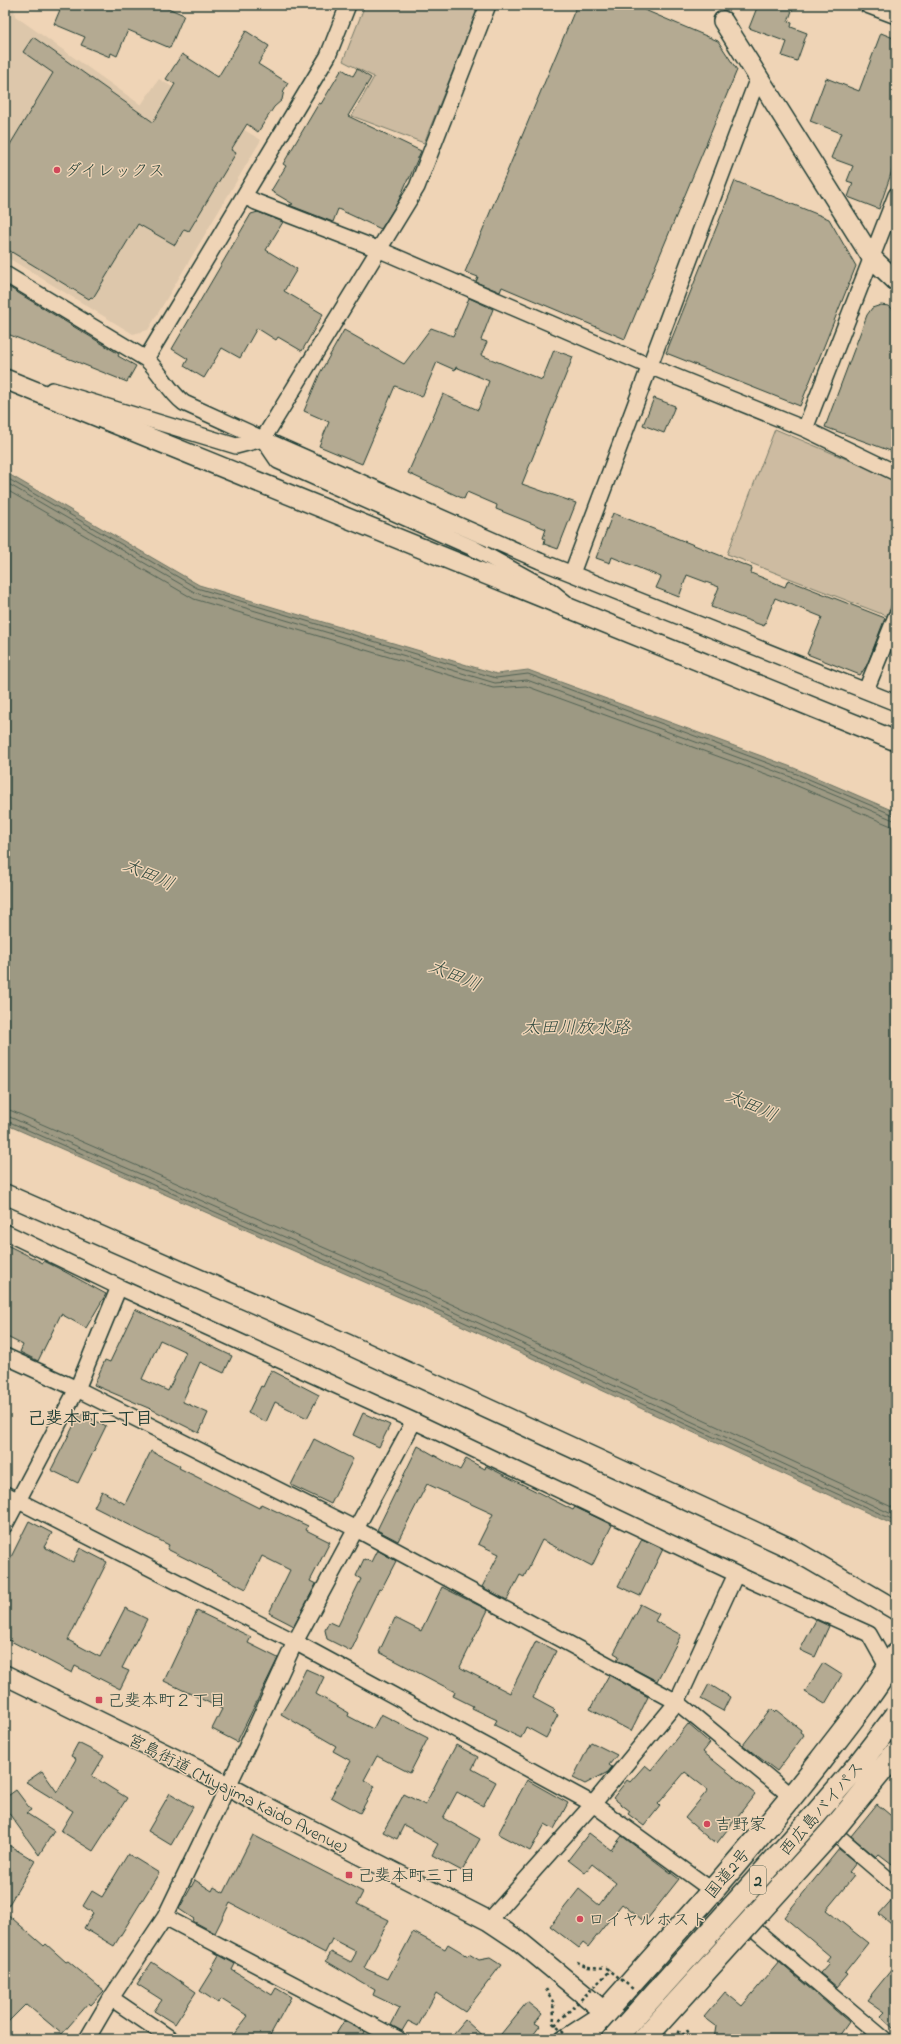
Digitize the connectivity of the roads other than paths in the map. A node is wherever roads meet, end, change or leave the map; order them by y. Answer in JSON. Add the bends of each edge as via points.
{"nodes":[{"id":1,"x":348,"y":5,"type":"edge"},
{"id":2,"x":488,"y":5,"type":"edge"},
{"id":3,"x":867,"y":5,"type":"edge"},
{"id":4,"x":896,"y":16,"type":"edge"},
{"id":5,"x":724,"y":20,"type":"dead end"},
{"id":6,"x":758,"y":75,"type":"junction"},
{"id":7,"x":896,"y":195,"type":"edge"},
{"id":8,"x":244,"y":196,"type":"junction"},
{"id":9,"x":380,"y":250,"type":"junction"},
{"id":10,"x":872,"y":258,"type":"junction"},
{"id":11,"x":5,"y":274,"type":"edge"},
{"id":12,"x":896,"y":281,"type":"edge"},
{"id":13,"x":146,"y":359,"type":"junction"},
{"id":14,"x":649,"y":366,"type":"junction"},
{"id":15,"x":5,"y":378,"type":"edge"},
{"id":16,"x":805,"y":429,"type":"junction"},
{"id":17,"x":263,"y":440,"type":"junction"},
{"id":18,"x":896,"y":473,"type":"edge"},
{"id":19,"x":422,"y":525,"type":"junction"},
{"id":20,"x":462,"y":563,"type":"junction"},
{"id":21,"x":572,"y":573,"type":"junction"},
{"id":22,"x":574,"y":609,"type":"junction"},
{"id":23,"x":896,"y":616,"type":"edge"},
{"id":24,"x":866,"y":690,"type":"junction"},
{"id":25,"x":896,"y":703,"type":"edge"},
{"id":26,"x":896,"y":741,"type":"edge"},
{"id":27,"x":5,"y":1194,"type":"edge"},
{"id":28,"x":5,"y":1232,"type":"edge"},
{"id":29,"x":119,"y":1287,"type":"junction"},
{"id":30,"x":5,"y":1356,"type":"edge"},
{"id":31,"x":77,"y":1389,"type":"junction"},
{"id":32,"x":414,"y":1421,"type":"junction"},
{"id":33,"x":5,"y":1494,"type":"edge"},
{"id":34,"x":18,"y":1501,"type":"junction"},
{"id":35,"x":5,"y":1525,"type":"edge"},
{"id":36,"x":356,"y":1528,"type":"junction"},
{"id":37,"x":736,"y":1574,"type":"junction"},
{"id":38,"x":896,"y":1610,"type":"edge"},
{"id":39,"x":295,"y":1642,"type":"junction"},
{"id":40,"x":892,"y":1662,"type":"edge"},
{"id":41,"x":5,"y":1675,"type":"edge"},
{"id":42,"x":677,"y":1702,"type":"junction"},
{"id":43,"x":896,"y":1725,"type":"edge"},
{"id":44,"x":896,"y":1753,"type":"edge"},
{"id":45,"x":227,"y":1786,"type":"junction"},
{"id":46,"x":792,"y":1797,"type":"junction"},
{"id":47,"x":593,"y":1804,"type":"junction"},
{"id":48,"x":818,"y":1819,"type":"junction"},
{"id":49,"x":896,"y":1886,"type":"edge"},
{"id":50,"x":712,"y":1891,"type":"junction"},
{"id":51,"x":734,"y":1912,"type":"junction"},
{"id":52,"x":165,"y":1917,"type":"junction"},
{"id":53,"x":489,"y":1921,"type":"junction"},
{"id":54,"x":111,"y":1998,"type":"junction"},
{"id":55,"x":605,"y":2012,"type":"junction"},
{"id":56,"x":87,"y":2039,"type":"edge"},
{"id":57,"x":171,"y":2039,"type":"edge"},
{"id":58,"x":398,"y":2039,"type":"edge"},
{"id":59,"x":562,"y":2039,"type":"edge"},
{"id":60,"x":583,"y":2039,"type":"edge"},
{"id":61,"x":614,"y":2039,"type":"edge"},
{"id":62,"x":637,"y":2039,"type":"edge"},
{"id":63,"x":644,"y":2039,"type":"edge"},
{"id":64,"x":660,"y":2039,"type":"edge"},
{"id":65,"x":884,"y":2039,"type":"edge"}],
"edges":[{"from":1,"to":8,"type":"street","via":[[328,56]]},
{"from":2,"to":9,"type":"street","via":[[417,187]]},
{"from":3,"to":4,"type":"street"},
{"from":5,"to":6,"type":"street"},
{"from":6,"to":10,"type":"street"},
{"from":6,"to":14,"type":"street"},
{"from":7,"to":10,"type":"street"},
{"from":8,"to":9,"type":"street"},
{"from":8,"to":13,"type":"street"},
{"from":9,"to":14,"type":"street"},
{"from":9,"to":17,"type":"street"},
{"from":10,"to":12,"type":"street"},
{"from":10,"to":16,"type":"street"},
{"from":11,"to":13,"type":"street"},
{"from":13,"to":17,"type":"street","via":[[184,403]]},
{"from":14,"to":16,"type":"street"},
{"from":14,"to":21,"type":"street"},
{"from":15,"to":17,"type":"street","via":[[91,401],[236,446]]},
{"from":15,"to":20,"type":"street"},
{"from":16,"to":18,"type":"street"},
{"from":17,"to":19,"type":"street","via":[[278,461]]},
{"from":17,"to":21,"type":"street"},
{"from":19,"to":20,"type":"street"},
{"from":19,"to":22,"type":"street","via":[[473,548],[519,573],[551,591]]},
{"from":20,"to":22,"type":"street"},
{"from":21,"to":24,"type":"street"},
{"from":22,"to":26,"type":"street"},
{"from":23,"to":24,"type":"street"},
{"from":24,"to":25,"type":"street"},
{"from":27,"to":38,"type":"street","via":[[347,1344],[756,1532],[790,1548]]},
{"from":28,"to":29,"type":"street"},
{"from":29,"to":31,"type":"street"},
{"from":29,"to":32,"type":"street"},
{"from":30,"to":31,"type":"street"},
{"from":31,"to":34,"type":"street"},
{"from":31,"to":36,"type":"street"},
{"from":32,"to":36,"type":"street"},
{"from":32,"to":37,"type":"street"},
{"from":33,"to":34,"type":"street"},
{"from":34,"to":35,"type":"street"},
{"from":34,"to":39,"type":"street"},
{"from":36,"to":39,"type":"street"},
{"from":36,"to":42,"type":"street"},
{"from":37,"to":40,"type":"street","via":[[869,1634]]},
{"from":37,"to":42,"type":"street"},
{"from":39,"to":45,"type":"street"},
{"from":39,"to":47,"type":"street"},
{"from":40,"to":46,"type":"highway","name":"国道2号","number":"2"},
{"from":41,"to":45,"type":"street","name":"宮島街道 (Miyajima Kaido Avenue)"},
{"from":42,"to":46,"type":"street"},
{"from":42,"to":47,"type":"street"},
{"from":43,"to":48,"type":"highway","name":"国道2号","number":"2"},
{"from":43,"to":61,"type":"highway","name":"西広島バイパス","number":"2","bridge":true},
{"from":44,"to":63,"type":"highway","name":"西広島バイパス","number":"2","bridge":true,"via":[[827,1836]]},
{"from":45,"to":52,"type":"street"},
{"from":45,"to":53,"type":"street","name":"宮島街道 (Miyajima Kaido Avenue)"},
{"from":46,"to":50,"type":"highway","name":"国道2号","number":"2"},
{"from":47,"to":50,"type":"street"},
{"from":47,"to":53,"type":"street"},
{"from":48,"to":49,"type":"street"},
{"from":48,"to":51,"type":"highway","name":"国道2号","number":"2"},
{"from":50,"to":55,"type":"highway","name":"国道2号","number":"2"},
{"from":51,"to":64,"type":"highway","name":"国道2号","number":"2"},
{"from":51,"to":65,"type":"street"},
{"from":52,"to":54,"type":"street"},
{"from":52,"to":58,"type":"street"},
{"from":53,"to":55,"type":"street","name":"宮島街道 (Miyajima Kaido Avenue)","via":[[519,1941]]},
{"from":54,"to":56,"type":"street"},
{"from":54,"to":57,"type":"street"},
{"from":55,"to":59,"type":"street"},
{"from":55,"to":60,"type":"highway","name":"国道2号"},
{"from":55,"to":62,"type":"highway"}]}
